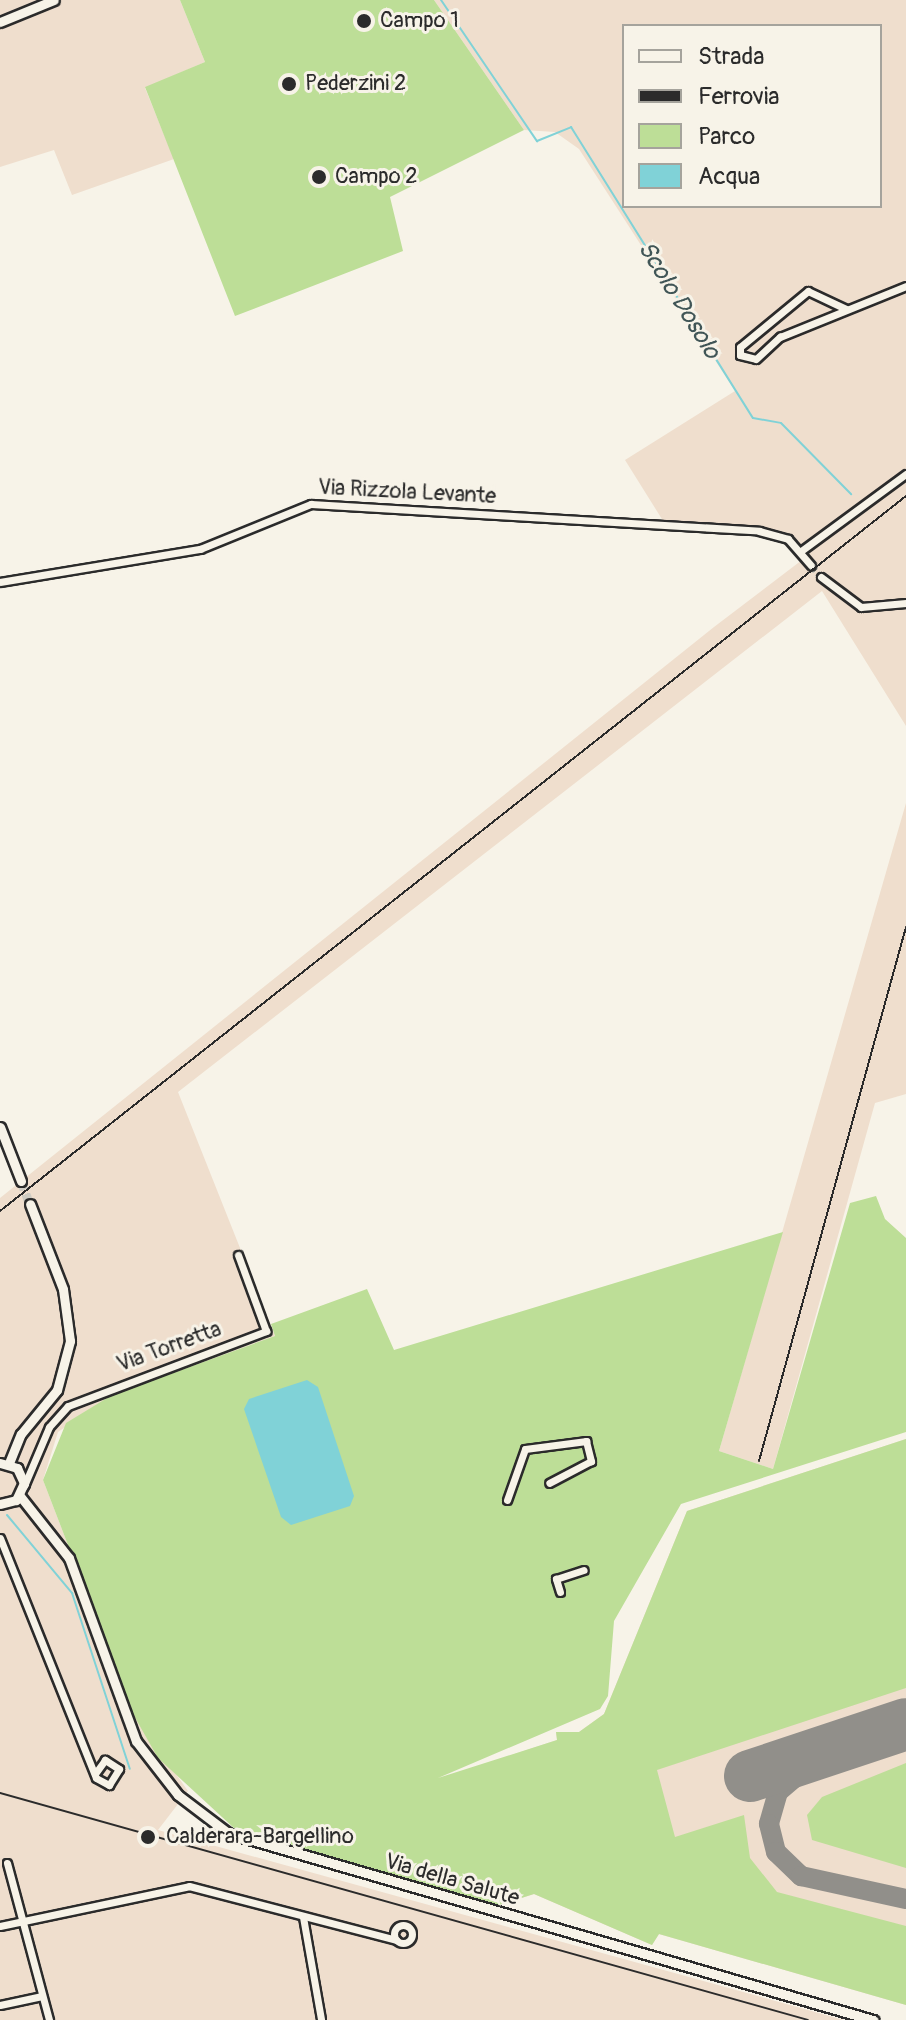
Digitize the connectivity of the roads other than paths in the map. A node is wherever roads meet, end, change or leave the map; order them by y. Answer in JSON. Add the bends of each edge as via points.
{"nodes":[{"id":1,"x":54,"y":0,"type":"edge"},
{"id":2,"x":0,"y":22,"type":"edge"},
{"id":3,"x":906,"y":286,"type":"edge"},
{"id":4,"x":846,"y":309,"type":"junction"},
{"id":5,"x":906,"y":474,"type":"edge"},
{"id":6,"x":801,"y":551,"type":"junction"},
{"id":7,"x":811,"y":565,"type":"tunnel mouth"},
{"id":8,"x":821,"y":577,"type":"tunnel mouth"},
{"id":9,"x":0,"y":582,"type":"edge"},
{"id":10,"x":906,"y":603,"type":"edge"},
{"id":11,"x":0,"y":1127,"type":"edge"},
{"id":12,"x":21,"y":1181,"type":"tunnel mouth"},
{"id":13,"x":30,"y":1204,"type":"tunnel mouth"},
{"id":14,"x":238,"y":1255,"type":"dead end"},
{"id":15,"x":39,"y":1459,"type":"junction"},
{"id":16,"x":9,"y":1465,"type":"edge"},
{"id":17,"x":549,"y":1483,"type":"dead end"},
{"id":18,"x":21,"y":1492,"type":"junction"},
{"id":19,"x":507,"y":1500,"type":"dead end"},
{"id":20,"x":0,"y":1504,"type":"edge"},
{"id":21,"x":0,"y":1538,"type":"edge"},
{"id":22,"x":584,"y":1570,"type":"dead end"},
{"id":23,"x":560,"y":1592,"type":"dead end"},
{"id":24,"x":87,"y":1755,"type":"junction"},
{"id":25,"x":101,"y":1762,"type":"junction"},
{"id":26,"x":95,"y":1774,"type":"junction"},
{"id":27,"x":7,"y":1863,"type":"dead end"},
{"id":28,"x":303,"y":1917,"type":"junction"},
{"id":29,"x":22,"y":1922,"type":"junction"},
{"id":30,"x":0,"y":1926,"type":"edge"},
{"id":31,"x":396,"y":1940,"type":"dead end"},
{"id":32,"x":42,"y":1996,"type":"junction"},
{"id":33,"x":0,"y":2005,"type":"edge"},
{"id":34,"x":49,"y":2020,"type":"edge"},
{"id":35,"x":315,"y":2020,"type":"edge"},
{"id":36,"x":322,"y":2020,"type":"edge"},
{"id":37,"x":873,"y":2020,"type":"edge"}],
"edges":[{"from":1,"to":2,"type":"street"},
{"from":3,"to":4,"type":"street"},
{"from":4,"to":4,"type":"street","via":[[808,291],[740,347],[740,355],[756,359],[780,337]]},
{"from":5,"to":6,"type":"street"},
{"from":6,"to":7,"type":"street","name":"Via Rizzola Levante"},
{"from":6,"to":9,"type":"street","name":"Via Rizzola Levante","via":[[759,531],[311,504],[200,549]]},
{"from":8,"to":10,"type":"street","via":[[861,607]]},
{"from":11,"to":12,"type":"street"},
{"from":13,"to":16,"type":"street","via":[[63,1289],[70,1341],[57,1390],[21,1434]]},
{"from":14,"to":15,"type":"street","name":"Via Torretta","via":[[266,1331],[68,1406],[49,1427]]},
{"from":15,"to":16,"type":"street"},
{"from":15,"to":18,"type":"street","name":"Via Torretta"},
{"from":16,"to":18,"type":"street","name":"Via della Salute"},
{"from":17,"to":19,"type":"street","via":[[591,1461],[586,1441],[525,1449]]},
{"from":18,"to":20,"type":"street"},
{"from":18,"to":37,"type":"street","name":"Via della Salute","via":[[69,1558],[136,1741],[178,1795],[228,1833]]},
{"from":21,"to":24,"type":"street"},
{"from":22,"to":23,"type":"street","via":[[556,1579]]},
{"from":24,"to":25,"type":"street"},
{"from":24,"to":26,"type":"street"},
{"from":25,"to":26,"type":"street"},
{"from":25,"to":26,"type":"street","via":[[115,1763],[118,1777],[105,1785]]},
{"from":27,"to":29,"type":"street"},
{"from":28,"to":29,"type":"street","via":[[184,1886]]},
{"from":28,"to":31,"type":"street"},
{"from":28,"to":36,"type":"street"},
{"from":29,"to":30,"type":"street"},
{"from":29,"to":32,"type":"street"},
{"from":32,"to":33,"type":"street"},
{"from":32,"to":34,"type":"street"},
{"from":35,"to":36,"type":"street"}]}
